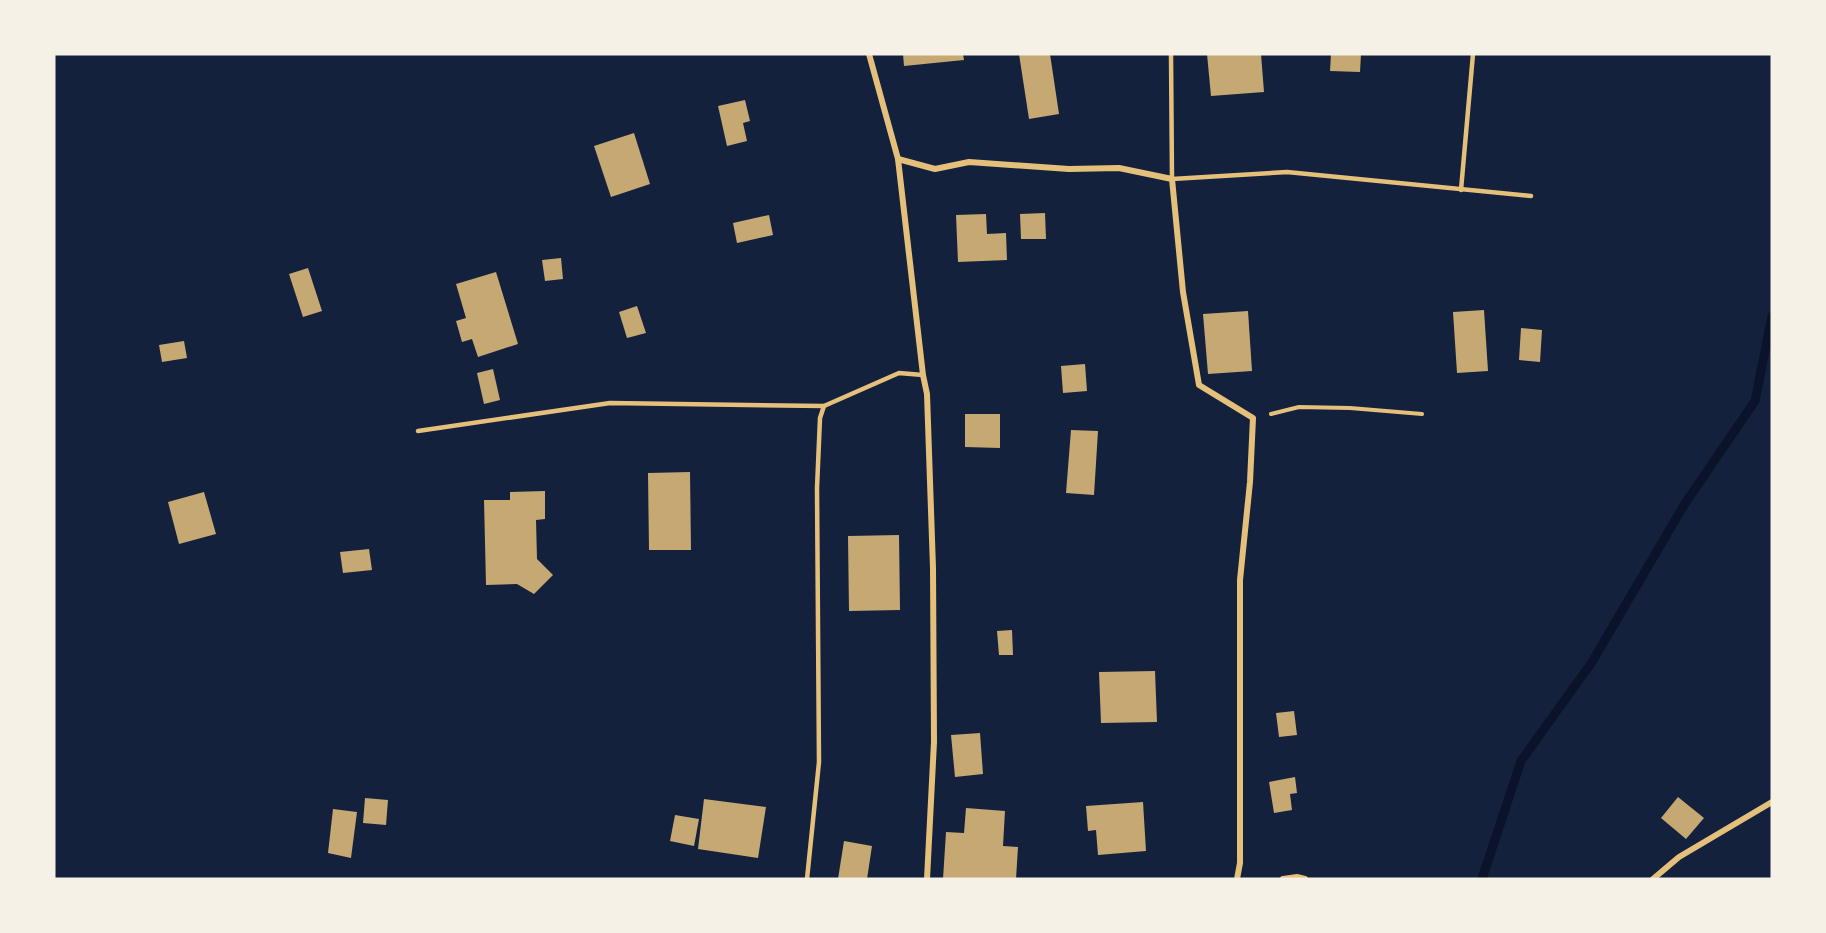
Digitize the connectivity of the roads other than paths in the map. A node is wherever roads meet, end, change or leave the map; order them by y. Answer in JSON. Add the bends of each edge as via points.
{"nodes":[{"id":1,"x":869,"y":54,"type":"edge"},
{"id":2,"x":1171,"y":54,"type":"edge"},
{"id":3,"x":1473,"y":54,"type":"edge"},
{"id":4,"x":898,"y":159,"type":"junction"},
{"id":5,"x":1172,"y":179,"type":"junction"},
{"id":6,"x":1461,"y":190,"type":"junction"},
{"id":7,"x":1531,"y":196,"type":"dead end"},
{"id":8,"x":923,"y":375,"type":"junction"},
{"id":9,"x":824,"y":406,"type":"junction"},
{"id":10,"x":418,"y":431,"type":"dead end"},
{"id":11,"x":1772,"y":802,"type":"edge"},
{"id":12,"x":807,"y":879,"type":"edge"},
{"id":13,"x":927,"y":879,"type":"edge"},
{"id":14,"x":1237,"y":879,"type":"edge"},
{"id":15,"x":1284,"y":879,"type":"edge"},
{"id":16,"x":1305,"y":879,"type":"edge"},
{"id":17,"x":1653,"y":879,"type":"edge"}],
"edges":[{"from":1,"to":4,"type":"street"},
{"from":2,"to":5,"type":"lane"},
{"from":3,"to":6,"type":"lane"},
{"from":4,"to":5,"type":"street","via":[[935,169],[969,162],[1119,168]]},
{"from":4,"to":8,"type":"street"},
{"from":5,"to":6,"type":"lane","via":[[1287,172]]},
{"from":5,"to":14,"type":"street","via":[[1183,292],[1199,385],[1253,418],[1239,580]]},
{"from":6,"to":7,"type":"lane"},
{"from":8,"to":9,"type":"lane","via":[[899,373]]},
{"from":8,"to":13,"type":"street","via":[[927,394],[933,568],[934,742]]},
{"from":9,"to":10,"type":"lane","via":[[610,403]]},
{"from":9,"to":12,"type":"lane","via":[[817,488],[819,762]]},
{"from":11,"to":17,"type":"street","via":[[1679,857]]},
{"from":15,"to":16,"type":"street"}]}
